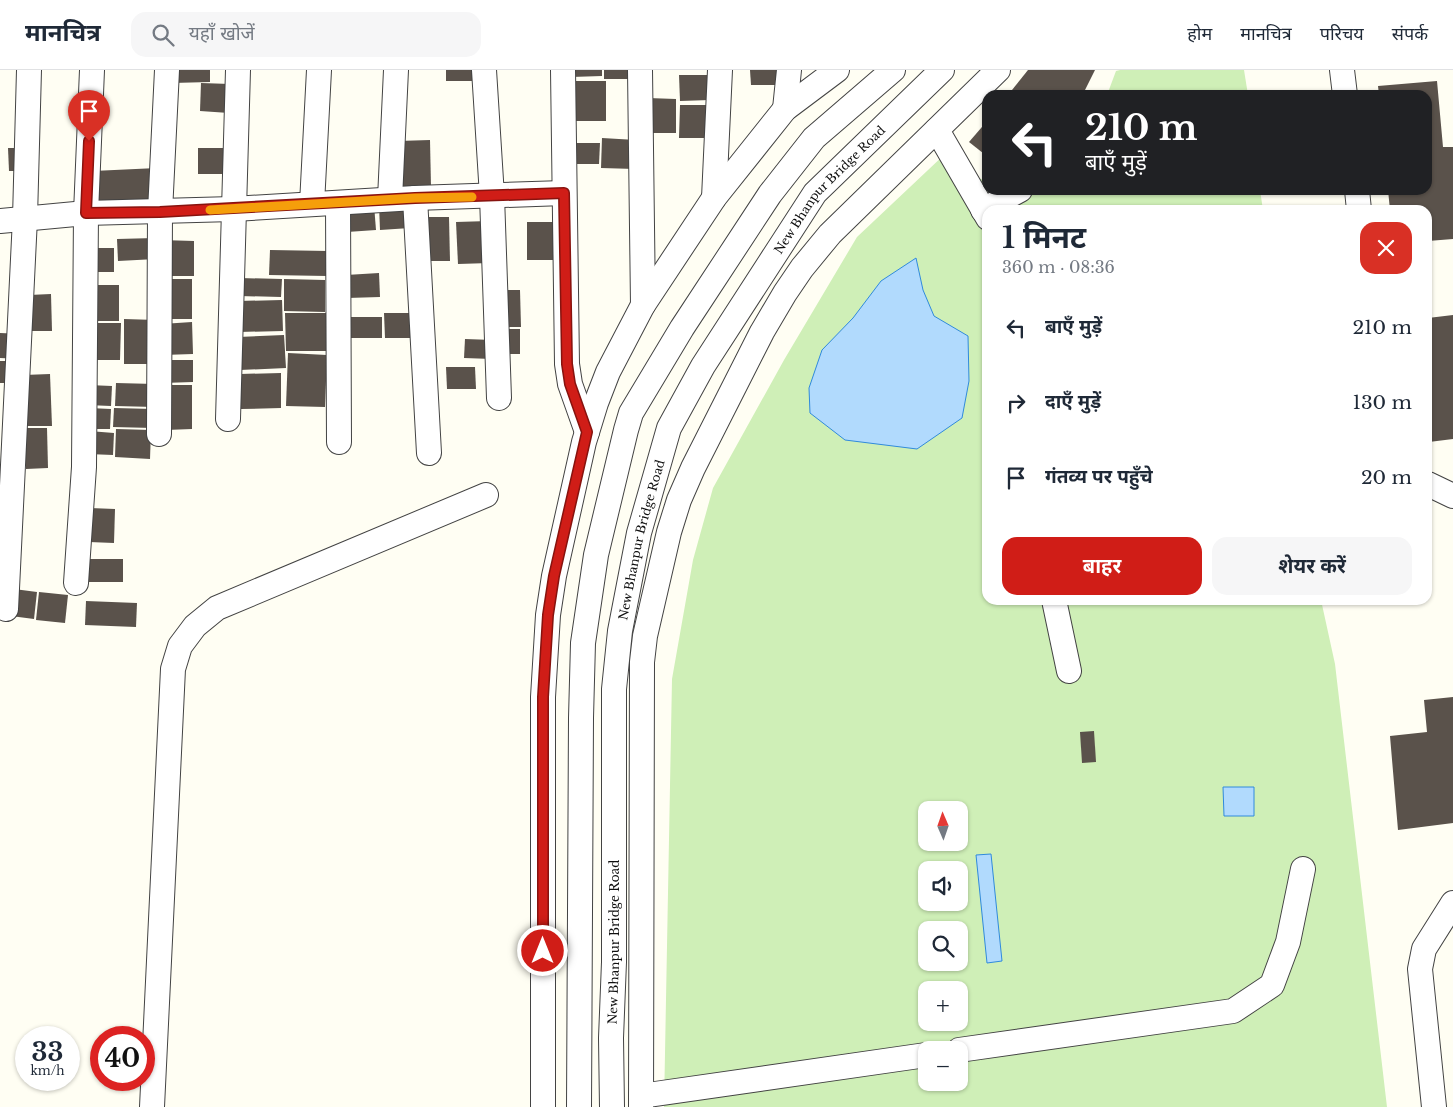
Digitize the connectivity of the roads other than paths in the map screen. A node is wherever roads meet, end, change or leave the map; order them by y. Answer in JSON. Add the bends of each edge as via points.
{"nodes":[{"id":1,"x":29,"y":70,"type":"edge"},
{"id":2,"x":92,"y":70,"type":"edge"},
{"id":3,"x":167,"y":70,"type":"edge"},
{"id":4,"x":238,"y":70,"type":"edge"},
{"id":5,"x":319,"y":70,"type":"edge"},
{"id":6,"x":396,"y":70,"type":"edge"},
{"id":7,"x":484,"y":70,"type":"edge"},
{"id":8,"x":563,"y":70,"type":"edge"},
{"id":9,"x":640,"y":70,"type":"edge"},
{"id":10,"x":720,"y":70,"type":"edge"},
{"id":11,"x":789,"y":70,"type":"edge"},
{"id":12,"x":837,"y":70,"type":"edge"},
{"id":13,"x":893,"y":70,"type":"edge"},
{"id":14,"x":942,"y":70,"type":"edge"},
{"id":15,"x":998,"y":70,"type":"edge"},
{"id":16,"x":1342,"y":70,"type":"edge"},
{"id":17,"x":1344,"y":90,"type":"edge"},
{"id":18,"x":785,"y":109,"type":"junction"},
{"id":19,"x":937,"y":130,"type":"junction"},
{"id":20,"x":564,"y":193,"type":"junction"},
{"id":21,"x":1013,"y":195,"type":"edge"},
{"id":22,"x":492,"y":196,"type":"junction"},
{"id":23,"x":415,"y":198,"type":"junction"},
{"id":24,"x":714,"y":198,"type":"junction"},
{"id":25,"x":390,"y":200,"type":"junction"},
{"id":26,"x":338,"y":202,"type":"junction"},
{"id":27,"x":312,"y":204,"type":"junction"},
{"id":28,"x":998,"y":205,"type":"edge"},
{"id":29,"x":233,"y":209,"type":"junction"},
{"id":30,"x":982,"y":209,"type":"edge"},
{"id":31,"x":160,"y":212,"type":"junction"},
{"id":32,"x":86,"y":213,"type":"junction"},
{"id":33,"x":25,"y":218,"type":"junction"},
{"id":34,"x":0,"y":220,"type":"edge"},
{"id":35,"x":643,"y":306,"type":"junction"},
{"id":36,"x":499,"y":398,"type":"dead end"},
{"id":37,"x":228,"y":419,"type":"dead end"},
{"id":38,"x":587,"y":432,"type":"junction"},
{"id":39,"x":159,"y":434,"type":"dead end"},
{"id":40,"x":339,"y":442,"type":"dead end"},
{"id":41,"x":429,"y":452,"type":"dead end"},
{"id":42,"x":1432,"y":486,"type":"edge"},
{"id":43,"x":486,"y":495,"type":"dead end"},
{"id":44,"x":1453,"y":496,"type":"edge"},
{"id":45,"x":76,"y":584,"type":"dead end"},
{"id":46,"x":1055,"y":605,"type":"edge"},
{"id":47,"x":6,"y":609,"type":"dead end"},
{"id":48,"x":1069,"y":672,"type":"dead end"},
{"id":49,"x":1303,"y":869,"type":"dead end"},
{"id":50,"x":1453,"y":903,"type":"edge"},
{"id":51,"x":968,"y":1049,"type":"edge"},
{"id":52,"x":918,"y":1056,"type":"edge"},
{"id":53,"x":641,"y":1101,"type":"edge"},
{"id":54,"x":152,"y":1107,"type":"edge"},
{"id":55,"x":543,"y":1107,"type":"edge"},
{"id":56,"x":579,"y":1107,"type":"edge"},
{"id":57,"x":612,"y":1107,"type":"edge"},
{"id":58,"x":1434,"y":1107,"type":"edge"}],
"edges":[{"from":1,"to":33,"type":"street"},
{"from":2,"to":32,"type":"street"},
{"from":3,"to":31,"type":"street"},
{"from":4,"to":29,"type":"street"},
{"from":5,"to":27,"type":"street"},
{"from":6,"to":25,"type":"street"},
{"from":7,"to":22,"type":"street"},
{"from":8,"to":20,"type":"street"},
{"from":9,"to":35,"type":"street"},
{"from":10,"to":24,"type":"street"},
{"from":11,"to":18,"type":"street"},
{"from":12,"to":18,"type":"street"},
{"from":13,"to":56,"type":"street","via":[[814,138],[770,194],[631,413],[596,555],[583,642]]},
{"from":14,"to":57,"type":"street","name":"New Bhanpur Bridge Road","via":[[815,193],[703,366],[669,428],[639,533],[620,631],[614,689]]},
{"from":15,"to":19,"type":"street"},
{"from":16,"to":17,"type":"street"},
{"from":18,"to":24,"type":"street"},
{"from":19,"to":30,"type":"street"},
{"from":19,"to":53,"type":"street","via":[[830,234],[784,293],[693,468],[669,532],[642,662]]},
{"from":20,"to":22,"type":"street"},
{"from":20,"to":38,"type":"street","via":[[567,364],[570,384]]},
{"from":21,"to":28,"type":"street"},
{"from":22,"to":23,"type":"street"},
{"from":22,"to":36,"type":"street"},
{"from":23,"to":25,"type":"street"},
{"from":23,"to":41,"type":"street"},
{"from":24,"to":35,"type":"street"},
{"from":25,"to":26,"type":"street"},
{"from":26,"to":27,"type":"street"},
{"from":26,"to":40,"type":"street"},
{"from":27,"to":29,"type":"street"},
{"from":29,"to":31,"type":"street"},
{"from":29,"to":37,"type":"street"},
{"from":31,"to":32,"type":"street"},
{"from":31,"to":39,"type":"street"},
{"from":32,"to":33,"type":"street"},
{"from":32,"to":45,"type":"street","via":[[84,467]]},
{"from":33,"to":34,"type":"street"},
{"from":33,"to":47,"type":"street"},
{"from":35,"to":38,"type":"street","via":[[608,372]]},
{"from":38,"to":55,"type":"street","via":[[554,576],[545,658]]},
{"from":42,"to":44,"type":"street"},
{"from":43,"to":54,"type":"street","via":[[217,608],[180,646],[173,669]]},
{"from":46,"to":48,"type":"street"},
{"from":49,"to":51,"type":"street","via":[[1288,942],[1272,985],[1233,1011]]},
{"from":50,"to":58,"type":"street","via":[[1424,949],[1420,969]]},
{"from":52,"to":53,"type":"street"}]}
